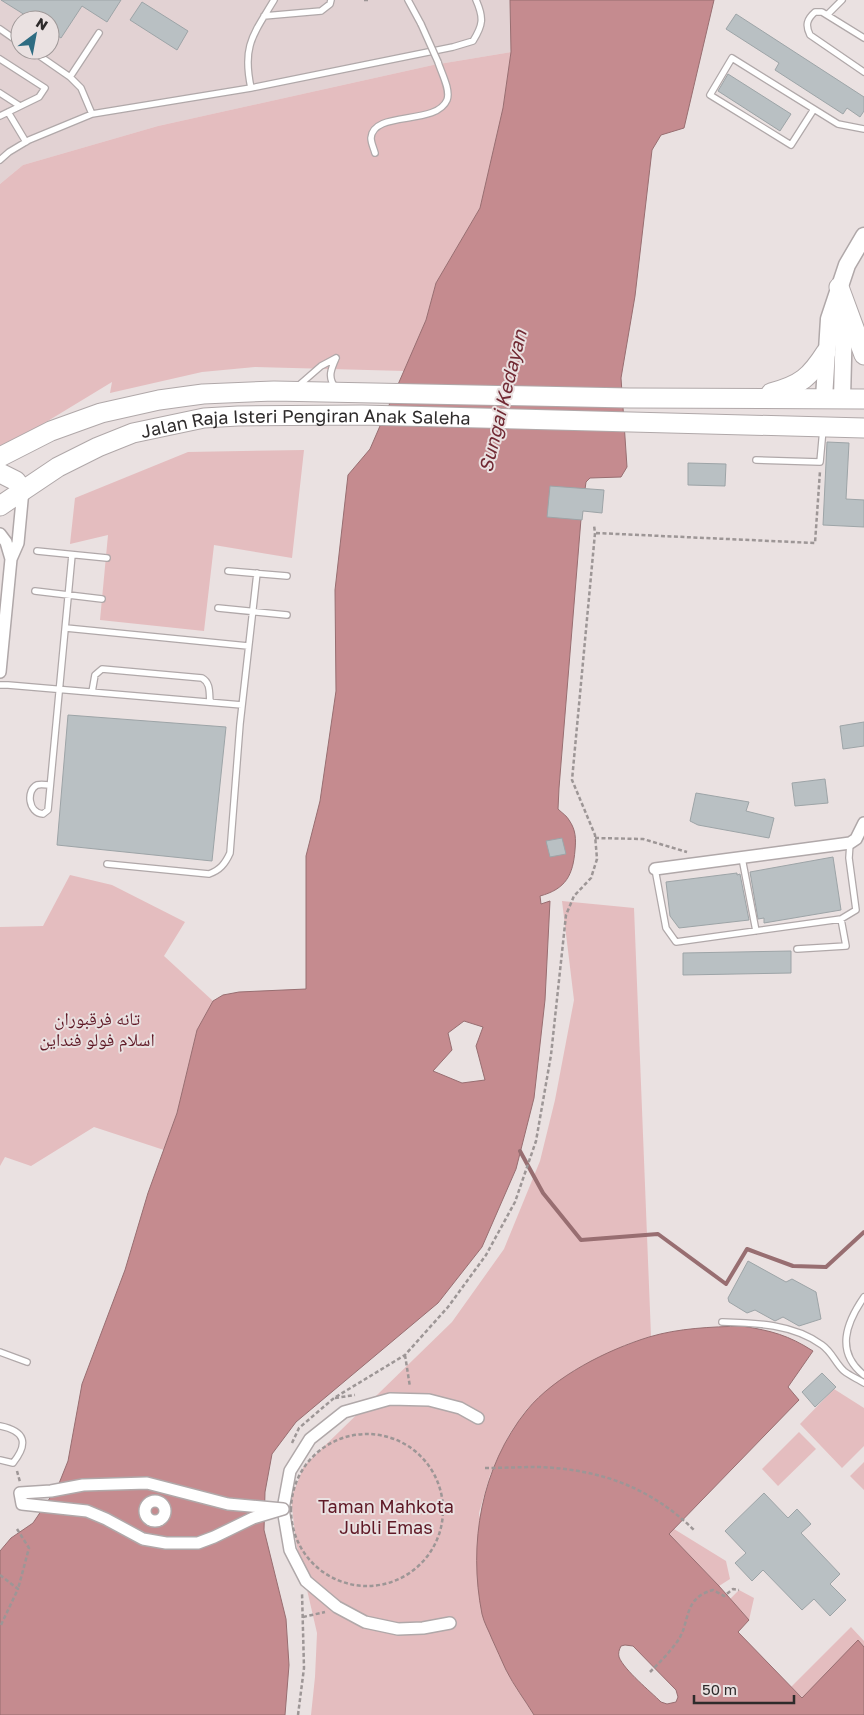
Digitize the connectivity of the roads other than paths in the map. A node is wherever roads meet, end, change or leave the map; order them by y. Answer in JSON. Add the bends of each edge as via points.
{"nodes":[{"id":1,"x":274,"y":0,"type":"edge"},
{"id":2,"x":331,"y":0,"type":"edge"},
{"id":3,"x":408,"y":0,"type":"edge"},
{"id":4,"x":476,"y":0,"type":"edge"},
{"id":5,"x":842,"y":0,"type":"edge"},
{"id":6,"x":828,"y":14,"type":"junction"},
{"id":7,"x":264,"y":16,"type":"junction"},
{"id":8,"x":99,"y":33,"type":"dead end"},
{"id":9,"x":864,"y":38,"type":"edge"},
{"id":10,"x":0,"y":59,"type":"edge"},
{"id":11,"x":45,"y":60,"type":"edge"},
{"id":12,"x":864,"y":72,"type":"edge"},
{"id":13,"x":70,"y":77,"type":"junction"},
{"id":14,"x":250,"y":88,"type":"junction"},
{"id":15,"x":0,"y":93,"type":"edge"},
{"id":16,"x":20,"y":106,"type":"junction"},
{"id":17,"x":814,"y":110,"type":"junction"},
{"id":18,"x":8,"y":112,"type":"junction"},
{"id":19,"x":92,"y":114,"type":"junction"},
{"id":20,"x":0,"y":116,"type":"edge"},
{"id":21,"x":864,"y":129,"type":"edge"},
{"id":22,"x":26,"y":142,"type":"junction"},
{"id":23,"x":375,"y":153,"type":"dead end"},
{"id":24,"x":0,"y":160,"type":"edge"},
{"id":25,"x":864,"y":236,"type":"edge"},
{"id":26,"x":839,"y":287,"type":"junction"},
{"id":27,"x":826,"y":352,"type":"junction"},
{"id":28,"x":864,"y":355,"type":"edge"},
{"id":29,"x":286,"y":392,"type":"junction"},
{"id":30,"x":340,"y":392,"type":"junction"},
{"id":31,"x":756,"y":398,"type":"junction"},
{"id":32,"x":833,"y":398,"type":"junction"},
{"id":33,"x":864,"y":399,"type":"edge"},
{"id":34,"x":824,"y":427,"type":"junction"},
{"id":35,"x":843,"y":427,"type":"junction"},
{"id":36,"x":864,"y":428,"type":"edge"},
{"id":37,"x":0,"y":457,"type":"edge"},
{"id":38,"x":756,"y":460,"type":"dead end"},
{"id":39,"x":0,"y":474,"type":"edge"},
{"id":40,"x":23,"y":490,"type":"junction"},
{"id":41,"x":0,"y":506,"type":"edge"},
{"id":42,"x":0,"y":534,"type":"edge"},
{"id":43,"x":37,"y":551,"type":"dead end"},
{"id":44,"x":72,"y":555,"type":"junction"},
{"id":45,"x":107,"y":558,"type":"dead end"},
{"id":46,"x":11,"y":559,"type":"junction"},
{"id":47,"x":228,"y":571,"type":"dead end"},
{"id":48,"x":257,"y":573,"type":"junction"},
{"id":49,"x":287,"y":576,"type":"dead end"},
{"id":50,"x":35,"y":591,"type":"dead end"},
{"id":51,"x":69,"y":595,"type":"junction"},
{"id":52,"x":102,"y":599,"type":"dead end"},
{"id":53,"x":218,"y":608,"type":"dead end"},
{"id":54,"x":252,"y":611,"type":"junction"},
{"id":55,"x":287,"y":615,"type":"dead end"},
{"id":56,"x":66,"y":628,"type":"junction"},
{"id":57,"x":248,"y":646,"type":"junction"},
{"id":58,"x":0,"y":672,"type":"edge"},
{"id":59,"x":0,"y":685,"type":"edge"},
{"id":60,"x":60,"y":689,"type":"junction"},
{"id":61,"x":92,"y":692,"type":"junction"},
{"id":62,"x":210,"y":702,"type":"junction"},
{"id":63,"x":242,"y":705,"type":"junction"},
{"id":64,"x":50,"y":785,"type":"junction"},
{"id":65,"x":864,"y":823,"type":"edge"},
{"id":66,"x":850,"y":843,"type":"junction"},
{"id":67,"x":742,"y":858,"type":"junction"},
{"id":68,"x":108,"y":864,"type":"dead end"},
{"id":69,"x":655,"y":869,"type":"joint"},
{"id":70,"x":841,"y":919,"type":"junction"},
{"id":71,"x":756,"y":931,"type":"junction"},
{"id":72,"x":797,"y":949,"type":"dead end"},
{"id":73,"x":864,"y":1297,"type":"edge"},
{"id":74,"x":722,"y":1322,"type":"dead end"},
{"id":75,"x":0,"y":1352,"type":"edge"},
{"id":76,"x":27,"y":1362,"type":"dead end"},
{"id":77,"x":864,"y":1375,"type":"edge"},
{"id":78,"x":864,"y":1383,"type":"edge"},
{"id":79,"x":478,"y":1418,"type":"dead end"},
{"id":80,"x":0,"y":1426,"type":"edge"},
{"id":81,"x":0,"y":1460,"type":"edge"},
{"id":82,"x":169,"y":1488,"type":"junction"},
{"id":83,"x":283,"y":1509,"type":"junction"},
{"id":84,"x":143,"y":1539,"type":"junction"},
{"id":85,"x":450,"y":1624,"type":"dead end"}],
"edges":[{"from":1,"to":7,"type":"lane"},
{"from":2,"to":7,"type":"lane","via":[[321,11]]},
{"from":3,"to":23,"type":"lane","bridge":true,"via":[[438,62],[447,99],[441,108],[434,111],[382,123],[373,131],[371,139]]},
{"from":4,"to":14,"type":"lane","via":[[482,13],[481,28],[473,41]]},
{"from":5,"to":6,"type":"lane"},
{"from":6,"to":9,"type":"lane"},
{"from":6,"to":12,"type":"lane","via":[[815,12],[810,16],[807,22],[810,35]]},
{"from":7,"to":14,"type":"lane","via":[[249,46],[247,68]]},
{"from":8,"to":13,"type":"lane"},
{"from":10,"to":16,"type":"lane","via":[[45,88],[39,97]]},
{"from":11,"to":13,"type":"lane"},
{"from":13,"to":19,"type":"lane","via":[[81,88]]},
{"from":14,"to":19,"type":"lane"},
{"from":15,"to":16,"type":"lane"},
{"from":16,"to":18,"type":"lane"},
{"from":17,"to":17,"type":"lane","via":[[791,145],[710,95],[732,58]]},
{"from":17,"to":21,"type":"lane","via":[[838,124]]},
{"from":18,"to":20,"type":"lane"},
{"from":18,"to":22,"type":"lane"},
{"from":19,"to":22,"type":"lane"},
{"from":22,"to":24,"type":"lane"},
{"from":25,"to":26,"type":"main road","via":[[847,265]]},
{"from":26,"to":27,"type":"main road","via":[[829,319]]},
{"from":26,"to":28,"type":"main road"},
{"from":26,"to":32,"type":"main road","via":[[844,321]]},
{"from":27,"to":31,"type":"main road","via":[[814,371],[800,383]]},
{"from":27,"to":32,"type":"main road"},
{"from":29,"to":30,"type":"main road","name":"Jalan Raja Isteri Pengiran Anak Saleha"},
{"from":29,"to":30,"type":"lane","via":[[301,385],[336,358],[330,379]]},
{"from":29,"to":37,"type":"main road","name":"Jalan Raja Isteri Pengiran Anak Saleha","via":[[203,394],[101,413],[51,431]]},
{"from":30,"to":31,"type":"main road","name":"Jalan Raja Isteri Pengiran Anak Saleha"},
{"from":31,"to":32,"type":"main road","name":"Jalan Raja Isteri Pengiran Anak Saleha"},
{"from":32,"to":33,"type":"main road","name":"Jalan Raja Isteri Pengiran Anak Saleha"},
{"from":32,"to":34,"type":"main road"},
{"from":32,"to":35,"type":"main road"},
{"from":34,"to":35,"type":"main road","name":"Jalan Raja Isteri Pengiran Anak Saleha"},
{"from":34,"to":38,"type":"lane","via":[[820,462]]},
{"from":34,"to":40,"type":"main road","name":"Jalan Raja Isteri Pengiran Anak Saleha","via":[[362,415],[204,418],[132,432],[58,467]]},
{"from":35,"to":36,"type":"main road","name":"Jalan Raja Isteri Pengiran Anak Saleha"},
{"from":39,"to":40,"type":"main road","via":[[16,481]]},
{"from":40,"to":41,"type":"main road","name":"Jalan Raja Isteri Pengiran Anak Saleha"},
{"from":40,"to":46,"type":"street","via":[[18,544]]},
{"from":42,"to":46,"type":"street"},
{"from":43,"to":44,"type":"lane"},
{"from":44,"to":45,"type":"lane"},
{"from":44,"to":51,"type":"lane"},
{"from":46,"to":58,"type":"street"},
{"from":47,"to":48,"type":"lane"},
{"from":48,"to":49,"type":"lane"},
{"from":48,"to":54,"type":"lane"},
{"from":50,"to":51,"type":"lane"},
{"from":51,"to":52,"type":"lane"},
{"from":51,"to":56,"type":"lane"},
{"from":53,"to":54,"type":"lane"},
{"from":54,"to":55,"type":"lane"},
{"from":54,"to":57,"type":"lane"},
{"from":56,"to":57,"type":"lane"},
{"from":56,"to":60,"type":"lane"},
{"from":57,"to":63,"type":"lane"},
{"from":59,"to":60,"type":"lane"},
{"from":60,"to":61,"type":"lane"},
{"from":60,"to":64,"type":"lane"},
{"from":61,"to":62,"type":"lane"},
{"from":61,"to":62,"type":"lane","via":[[95,675],[102,669],[202,678],[208,685]]},
{"from":62,"to":63,"type":"lane"},
{"from":63,"to":68,"type":"lane","via":[[230,853],[222,867],[209,874]]},
{"from":64,"to":64,"type":"lane","via":[[34,787],[30,806],[37,814],[48,810]]},
{"from":65,"to":66,"type":"street","via":[[856,839]]},
{"from":66,"to":67,"type":"street"},
{"from":66,"to":70,"type":"lane","via":[[856,910]]},
{"from":67,"to":69,"type":"street"},
{"from":67,"to":71,"type":"lane"},
{"from":69,"to":71,"type":"lane","via":[[666,928],[676,942]]},
{"from":70,"to":71,"type":"lane"},
{"from":70,"to":72,"type":"lane","via":[[846,946]]},
{"from":73,"to":77,"type":"lane","via":[[850,1321],[846,1345],[852,1364]]},
{"from":74,"to":78,"type":"lane","via":[[771,1324],[800,1334],[821,1344],[843,1370]]},
{"from":75,"to":76,"type":"lane"},
{"from":79,"to":83,"type":"street","via":[[460,1408],[429,1400],[390,1398],[344,1412],[310,1439],[290,1472]]},
{"from":80,"to":81,"type":"lane","via":[[19,1433],[23,1443],[22,1452],[13,1462]]},
{"from":82,"to":83,"type":"street","bridge":true,"via":[[228,1504]]},
{"from":82,"to":84,"type":"street","via":[[160,1502],[150,1502],[146,1507],[145,1514],[150,1520]]},
{"from":82,"to":84,"type":"street","bridge":true,"via":[[147,1483],[83,1485],[20,1493],[22,1504],[87,1511]]},
{"from":83,"to":84,"type":"street","bridge":true,"via":[[253,1518],[198,1543]]},
{"from":83,"to":85,"type":"street","via":[[290,1550],[306,1581],[336,1607],[365,1622],[398,1629]]}]}
